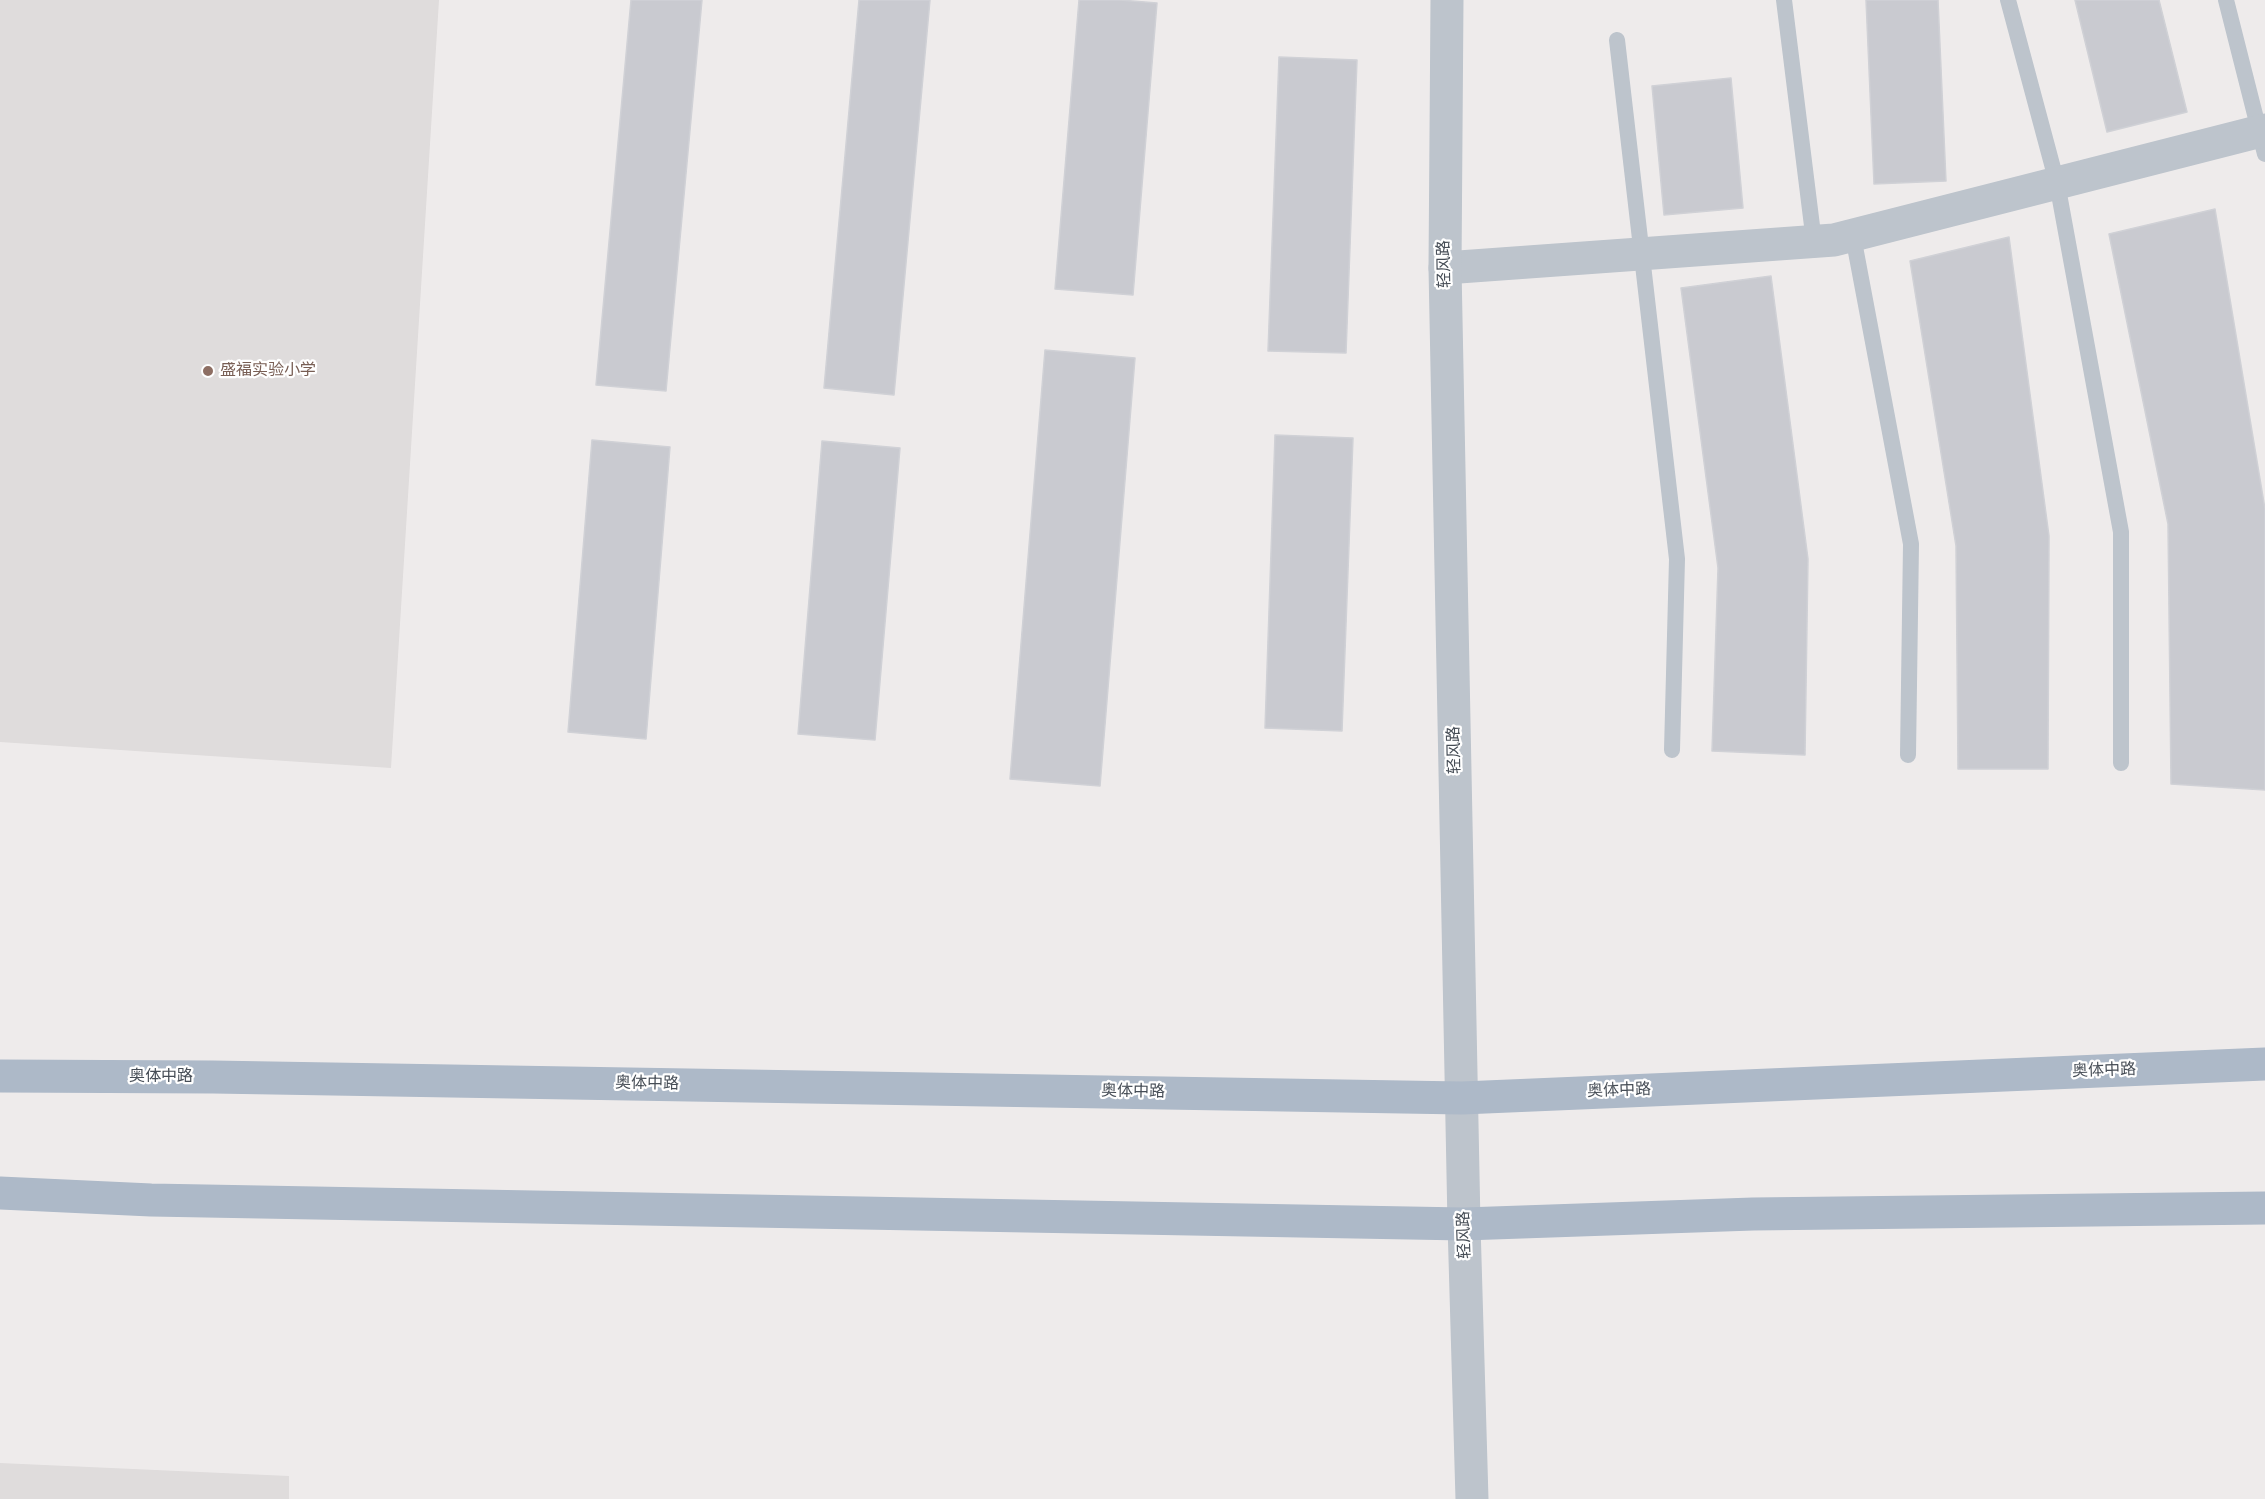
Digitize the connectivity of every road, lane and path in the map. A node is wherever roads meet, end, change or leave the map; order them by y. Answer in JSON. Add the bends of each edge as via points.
{"nodes":[{"id":1,"x":1447,"y":0,"type":"edge"},
{"id":2,"x":1784,"y":0,"type":"edge"},
{"id":3,"x":2008,"y":0,"type":"edge"},
{"id":4,"x":2226,"y":0,"type":"edge"},
{"id":5,"x":1617,"y":40,"type":"dead end"},
{"id":6,"x":2263,"y":139,"type":"edge"},
{"id":7,"x":2056,"y":183,"type":"junction"},
{"id":8,"x":1852,"y":236,"type":"junction"},
{"id":9,"x":1814,"y":242,"type":"junction"},
{"id":10,"x":1642,"y":254,"type":"junction"},
{"id":11,"x":1445,"y":268,"type":"junction"},
{"id":12,"x":1672,"y":750,"type":"dead end"},
{"id":13,"x":1908,"y":755,"type":"dead end"},
{"id":14,"x":2121,"y":763,"type":"dead end"},
{"id":15,"x":2265,"y":1064,"type":"edge"},
{"id":16,"x":0,"y":1076,"type":"edge"},
{"id":17,"x":1462,"y":1098,"type":"junction"},
{"id":18,"x":0,"y":1193,"type":"edge"},
{"id":19,"x":2265,"y":1208,"type":"edge"},
{"id":20,"x":1464,"y":1224,"type":"junction"},
{"id":21,"x":1473,"y":1499,"type":"edge"}],
"edges":[{"from":1,"to":11,"type":"street","name":"轻风路"},
{"from":2,"to":9,"type":"lane"},
{"from":3,"to":7,"type":"lane"},
{"from":4,"to":6,"type":"lane"},
{"from":5,"to":10,"type":"lane"},
{"from":6,"to":7,"type":"street"},
{"from":7,"to":8,"type":"street"},
{"from":7,"to":14,"type":"lane","via":[[2121,532]]},
{"from":8,"to":9,"type":"street"},
{"from":8,"to":13,"type":"lane","via":[[1911,544]]},
{"from":9,"to":10,"type":"street"},
{"from":10,"to":11,"type":"street"},
{"from":10,"to":12,"type":"lane","via":[[1677,559]]},
{"from":11,"to":17,"type":"street","name":"轻风路"},
{"from":15,"to":17,"type":"main road","name":"奥体中路"},
{"from":16,"to":17,"type":"main road","name":"奥体中路"},
{"from":17,"to":20,"type":"street","name":"轻风路"},
{"from":18,"to":20,"type":"main road","via":[[163,1200]]},
{"from":19,"to":20,"type":"main road","via":[[1753,1214]]},
{"from":20,"to":21,"type":"street","name":"轻风路"}]}
